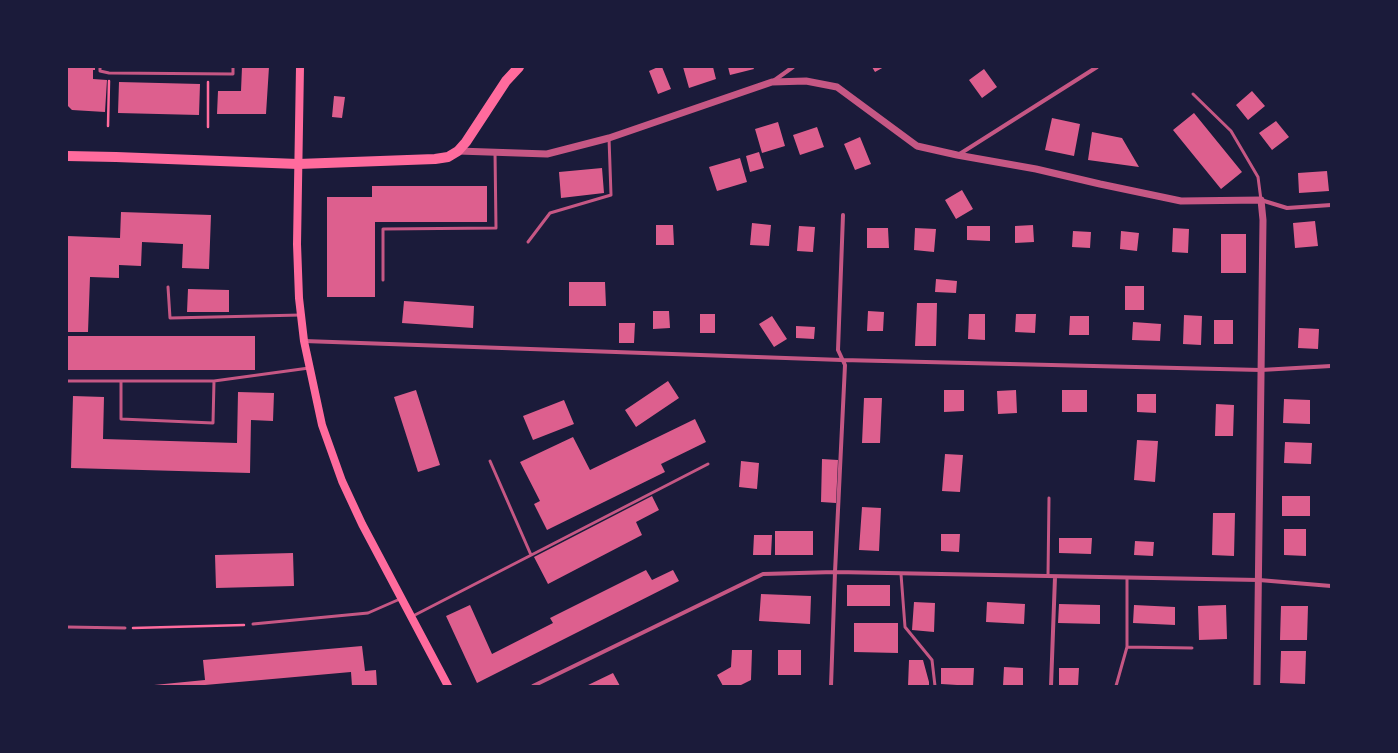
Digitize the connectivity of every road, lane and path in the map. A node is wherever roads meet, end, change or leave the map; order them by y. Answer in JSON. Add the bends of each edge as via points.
{"nodes":[{"id":1,"x":100,"y":67,"type":"edge"},
{"id":2,"x":233,"y":67,"type":"edge"},
{"id":3,"x":300,"y":67,"type":"edge"},
{"id":4,"x":519,"y":67,"type":"edge"},
{"id":5,"x":792,"y":67,"type":"edge"},
{"id":6,"x":1097,"y":67,"type":"edge"},
{"id":7,"x":110,"y":73,"type":"junction"},
{"id":8,"x":208,"y":74,"type":"junction"},
{"id":9,"x":772,"y":82,"type":"junction"},
{"id":10,"x":1193,"y":94,"type":"dead end"},
{"id":11,"x":108,"y":126,"type":"dead end"},
{"id":12,"x":208,"y":127,"type":"dead end"},
{"id":13,"x":609,"y":138,"type":"junction"},
{"id":14,"x":458,"y":151,"type":"junction"},
{"id":15,"x":495,"y":152,"type":"junction"},
{"id":16,"x":957,"y":155,"type":"junction"},
{"id":17,"x":67,"y":156,"type":"edge"},
{"id":18,"x":298,"y":164,"type":"junction"},
{"id":19,"x":1261,"y":200,"type":"junction"},
{"id":20,"x":1331,"y":205,"type":"edge"},
{"id":21,"x":843,"y":215,"type":"dead end"},
{"id":22,"x":528,"y":242,"type":"dead end"},
{"id":23,"x":383,"y":280,"type":"dead end"},
{"id":24,"x":168,"y":287,"type":"dead end"},
{"id":25,"x":301,"y":315,"type":"junction"},
{"id":26,"x":304,"y":341,"type":"junction"},
{"id":27,"x":842,"y":360,"type":"junction"},
{"id":28,"x":1331,"y":366,"type":"edge"},
{"id":29,"x":309,"y":368,"type":"junction"},
{"id":30,"x":1261,"y":370,"type":"junction"},
{"id":31,"x":214,"y":380,"type":"junction"},
{"id":32,"x":67,"y":381,"type":"edge"},
{"id":33,"x":121,"y":381,"type":"junction"},
{"id":34,"x":490,"y":461,"type":"dead end"},
{"id":35,"x":708,"y":464,"type":"dead end"},
{"id":36,"x":1049,"y":498,"type":"dead end"},
{"id":37,"x":531,"y":555,"type":"junction"},
{"id":38,"x":835,"y":572,"type":"junction"},
{"id":39,"x":901,"y":574,"type":"junction"},
{"id":40,"x":1048,"y":576,"type":"junction"},
{"id":41,"x":1055,"y":577,"type":"junction"},
{"id":42,"x":1127,"y":578,"type":"junction"},
{"id":43,"x":1259,"y":580,"type":"junction"},
{"id":44,"x":1331,"y":586,"type":"edge"},
{"id":45,"x":402,"y":599,"type":"junction"},
{"id":46,"x":411,"y":617,"type":"junction"},
{"id":47,"x":253,"y":624,"type":"joint"},
{"id":48,"x":67,"y":627,"type":"edge"},
{"id":49,"x":125,"y":628,"type":"joint"},
{"id":50,"x":1126,"y":647,"type":"junction"},
{"id":51,"x":1192,"y":648,"type":"dead end"},
{"id":52,"x":448,"y":686,"type":"edge"},
{"id":53,"x":533,"y":686,"type":"edge"},
{"id":54,"x":831,"y":686,"type":"edge"},
{"id":55,"x":935,"y":686,"type":"edge"},
{"id":56,"x":1051,"y":686,"type":"edge"},
{"id":57,"x":1116,"y":686,"type":"edge"},
{"id":58,"x":1257,"y":686,"type":"edge"}],
"edges":[{"from":1,"to":7,"type":"lane","via":[[100,71]]},
{"from":2,"to":8,"type":"lane","via":[[233,74]]},
{"from":3,"to":18,"type":"main road"},
{"from":4,"to":14,"type":"main road","via":[[506,81]]},
{"from":5,"to":9,"type":"street"},
{"from":6,"to":16,"type":"street"},
{"from":7,"to":8,"type":"lane"},
{"from":7,"to":11,"type":"path"},
{"from":8,"to":12,"type":"path"},
{"from":9,"to":13,"type":"street"},
{"from":9,"to":16,"type":"street","via":[[806,81],[837,87],[918,146]]},
{"from":10,"to":19,"type":"lane","via":[[1231,131],[1258,177]]},
{"from":13,"to":15,"type":"street","via":[[547,154]]},
{"from":13,"to":22,"type":"lane","via":[[611,195],[550,213]]},
{"from":14,"to":15,"type":"street"},
{"from":14,"to":18,"type":"main road","via":[[448,157],[435,159]]},
{"from":15,"to":23,"type":"lane","via":[[496,228],[383,228]]},
{"from":16,"to":19,"type":"street","via":[[1036,169],[1181,201]]},
{"from":17,"to":18,"type":"main road"},
{"from":18,"to":25,"type":"main road","via":[[297,244]]},
{"from":19,"to":20,"type":"street","via":[[1287,208]]},
{"from":19,"to":30,"type":"street"},
{"from":21,"to":27,"type":"street","via":[[838,350]]},
{"from":24,"to":25,"type":"lane","via":[[170,318]]},
{"from":25,"to":26,"type":"main road"},
{"from":26,"to":27,"type":"street"},
{"from":26,"to":29,"type":"main road"},
{"from":27,"to":30,"type":"street"},
{"from":27,"to":38,"type":"street","via":[[845,365]]},
{"from":28,"to":30,"type":"street"},
{"from":29,"to":31,"type":"lane"},
{"from":29,"to":45,"type":"main road","via":[[322,424],[342,481]]},
{"from":30,"to":43,"type":"street"},
{"from":31,"to":33,"type":"lane"},
{"from":31,"to":33,"type":"lane","via":[[213,423],[121,419]]},
{"from":32,"to":33,"type":"lane"},
{"from":34,"to":37,"type":"lane"},
{"from":35,"to":37,"type":"lane"},
{"from":36,"to":40,"type":"lane"},
{"from":37,"to":46,"type":"lane"},
{"from":38,"to":39,"type":"street"},
{"from":38,"to":53,"type":"street","via":[[763,574]]},
{"from":38,"to":54,"type":"street"},
{"from":39,"to":40,"type":"street"},
{"from":39,"to":55,"type":"lane","via":[[905,627],[932,660]]},
{"from":40,"to":41,"type":"street"},
{"from":41,"to":42,"type":"street"},
{"from":41,"to":56,"type":"street"},
{"from":42,"to":43,"type":"street"},
{"from":42,"to":50,"type":"lane"},
{"from":43,"to":44,"type":"street"},
{"from":43,"to":58,"type":"street"},
{"from":45,"to":46,"type":"main road"},
{"from":45,"to":47,"type":"lane","via":[[368,613]]},
{"from":46,"to":52,"type":"main road"},
{"from":47,"to":49,"type":"path"},
{"from":48,"to":49,"type":"lane"},
{"from":50,"to":51,"type":"lane"},
{"from":50,"to":57,"type":"lane"}]}
